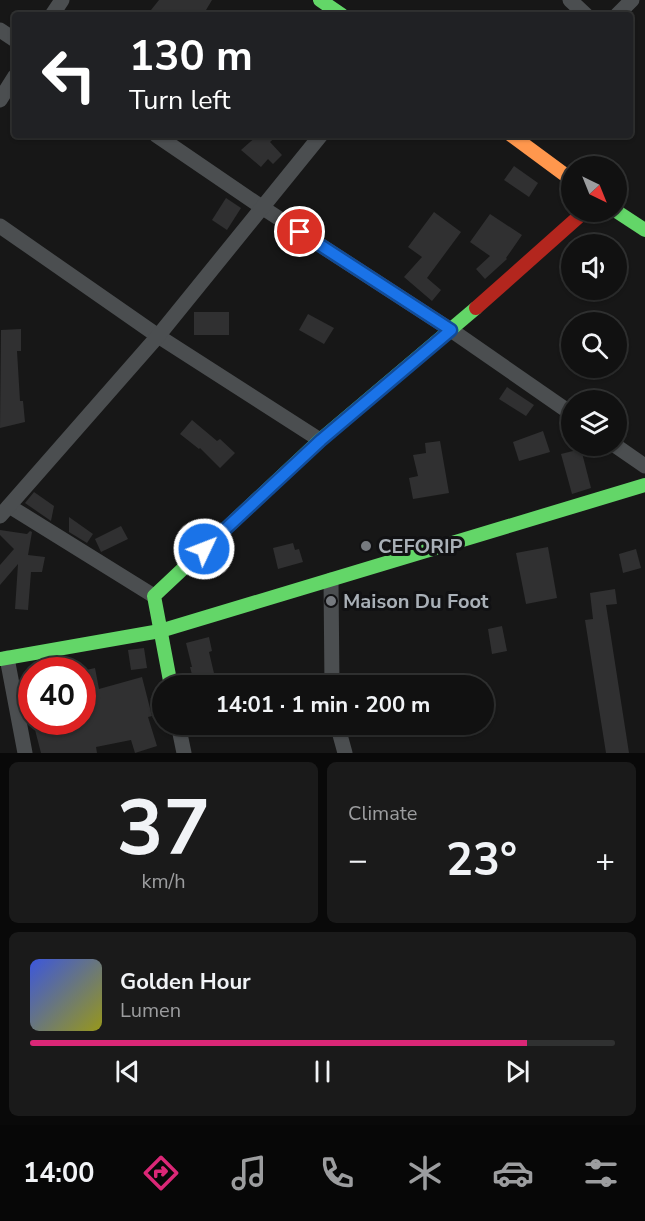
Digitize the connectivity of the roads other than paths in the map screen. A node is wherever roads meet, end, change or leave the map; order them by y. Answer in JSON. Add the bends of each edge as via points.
{"nodes":[{"id":1,"x":320,"y":0,"type":"edge"},
{"id":2,"x":570,"y":0,"type":"edge"},
{"id":3,"x":632,"y":0,"type":"edge"},
{"id":4,"x":338,"y":12,"type":"edge"},
{"id":5,"x":583,"y":12,"type":"edge"},
{"id":6,"x":619,"y":12,"type":"edge"},
{"id":7,"x":12,"y":81,"type":"edge"},
{"id":8,"x":0,"y":100,"type":"edge"},
{"id":9,"x":160,"y":138,"type":"edge"},
{"id":10,"x":319,"y":138,"type":"edge"},
{"id":11,"x":518,"y":138,"type":"edge"},
{"id":12,"x":561,"y":171,"type":"edge"},
{"id":13,"x":263,"y":208,"type":"junction"},
{"id":14,"x":627,"y":218,"type":"edge"},
{"id":15,"x":573,"y":222,"type":"edge"},
{"id":16,"x":0,"y":226,"type":"edge"},
{"id":17,"x":645,"y":230,"type":"edge"},
{"id":18,"x":451,"y":330,"type":"junction"},
{"id":19,"x":158,"y":336,"type":"junction"},
{"id":20,"x":561,"y":406,"type":"edge"},
{"id":21,"x":321,"y":440,"type":"junction"},
{"id":22,"x":627,"y":454,"type":"edge"},
{"id":23,"x":645,"y":466,"type":"edge"},
{"id":24,"x":645,"y":485,"type":"edge"},
{"id":25,"x":5,"y":511,"type":"edge"},
{"id":26,"x":331,"y":580,"type":"junction"},
{"id":27,"x":154,"y":596,"type":"junction"},
{"id":28,"x":160,"y":631,"type":"junction"},
{"id":29,"x":3,"y":659,"type":"edge"},
{"id":30,"x":169,"y":675,"type":"edge"},
{"id":31,"x":332,"y":675,"type":"edge"},
{"id":32,"x":180,"y":735,"type":"edge"},
{"id":33,"x":341,"y":735,"type":"edge"},
{"id":34,"x":25,"y":753,"type":"edge"},
{"id":35,"x":184,"y":753,"type":"edge"},
{"id":36,"x":345,"y":753,"type":"edge"}],
"edges":[{"from":1,"to":4,"type":"main road"},
{"from":2,"to":5,"type":"street"},
{"from":3,"to":6,"type":"street"},
{"from":7,"to":8,"type":"street"},
{"from":9,"to":13,"type":"street"},
{"from":10,"to":13,"type":"street"},
{"from":11,"to":12,"type":"main road"},
{"from":13,"to":18,"type":"street"},
{"from":13,"to":19,"type":"street"},
{"from":14,"to":17,"type":"main road"},
{"from":15,"to":18,"type":"main road"},
{"from":16,"to":19,"type":"street"},
{"from":18,"to":20,"type":"street"},
{"from":18,"to":21,"type":"main road"},
{"from":19,"to":21,"type":"street"},
{"from":19,"to":25,"type":"street"},
{"from":21,"to":27,"type":"main road"},
{"from":22,"to":23,"type":"street"},
{"from":24,"to":26,"type":"main road"},
{"from":25,"to":27,"type":"street"},
{"from":26,"to":28,"type":"main road"},
{"from":26,"to":31,"type":"street"},
{"from":27,"to":28,"type":"main road"},
{"from":28,"to":29,"type":"main road"},
{"from":28,"to":30,"type":"main road"},
{"from":29,"to":34,"type":"street"},
{"from":32,"to":35,"type":"street"},
{"from":33,"to":36,"type":"street"}]}
